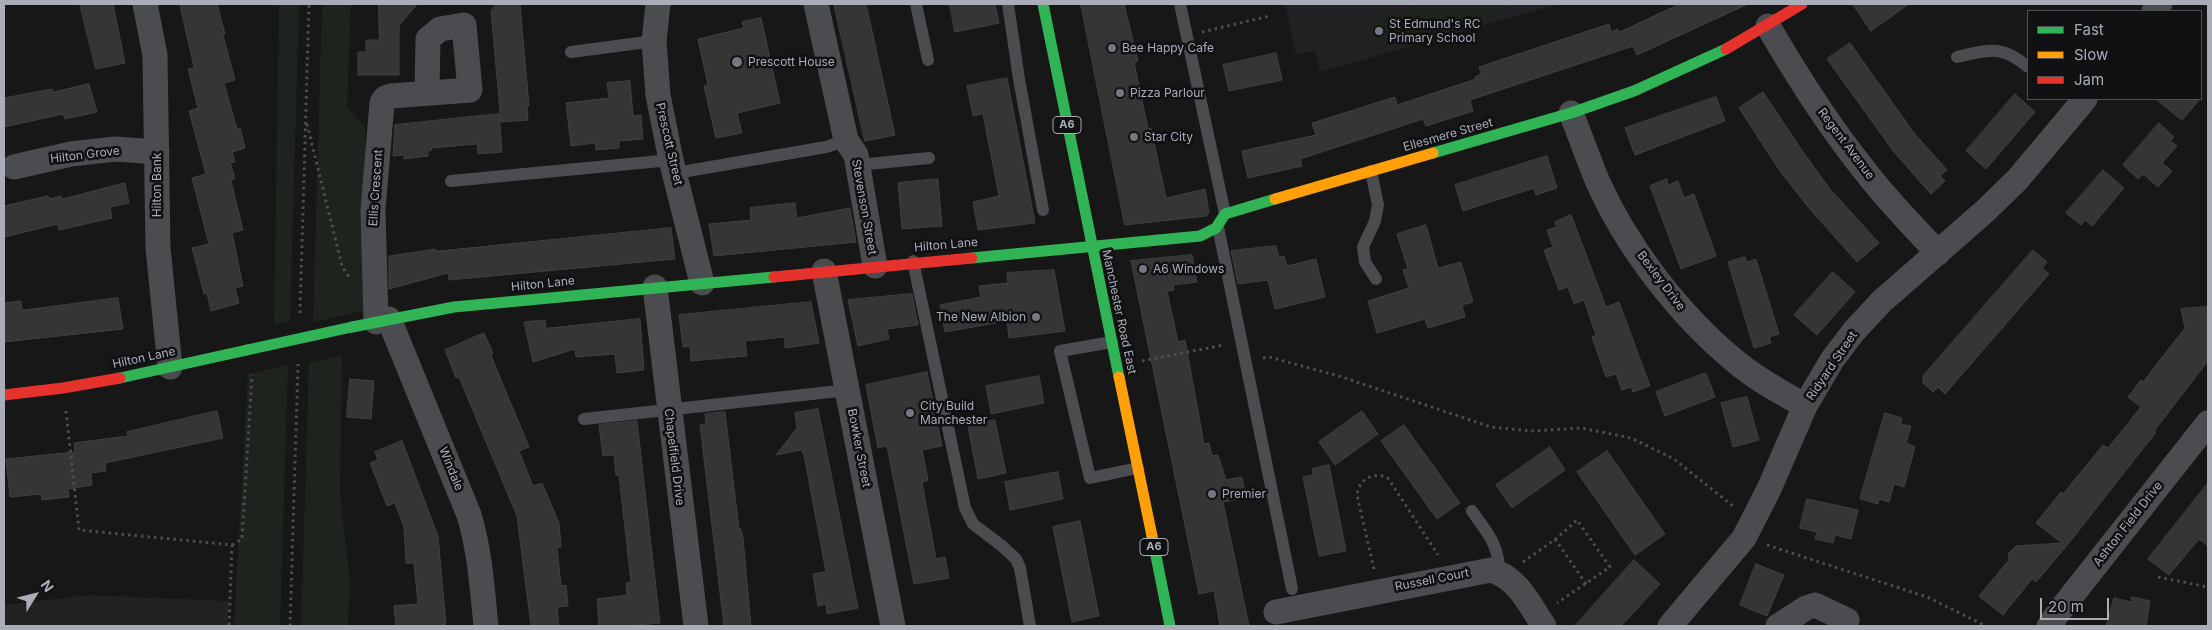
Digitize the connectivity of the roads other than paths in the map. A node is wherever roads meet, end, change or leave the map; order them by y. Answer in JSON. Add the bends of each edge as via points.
{"nodes":[{"id":1,"x":145,"y":4,"type":"edge"},
{"id":2,"x":658,"y":4,"type":"edge"},
{"id":3,"x":816,"y":4,"type":"edge"},
{"id":4,"x":916,"y":4,"type":"edge"},
{"id":5,"x":1008,"y":4,"type":"edge"},
{"id":6,"x":1043,"y":4,"type":"edge"},
{"id":7,"x":1180,"y":4,"type":"edge"},
{"id":8,"x":1802,"y":4,"type":"edge"},
{"id":9,"x":1768,"y":26,"type":"junction"},
{"id":10,"x":654,"y":41,"type":"junction"},
{"id":11,"x":571,"y":52,"type":"dead end"},
{"id":12,"x":1957,"y":57,"type":"dead end"},
{"id":13,"x":928,"y":60,"type":"dead end"},
{"id":14,"x":2027,"y":66,"type":"edge"},
{"id":15,"x":426,"y":93,"type":"dead end"},
{"id":16,"x":2075,"y":102,"type":"edge"},
{"id":17,"x":1571,"y":113,"type":"junction"},
{"id":18,"x":846,"y":140,"type":"junction"},
{"id":19,"x":157,"y":152,"type":"junction"},
{"id":20,"x":929,"y":158,"type":"dead end"},
{"id":21,"x":673,"y":166,"type":"junction"},
{"id":22,"x":858,"y":166,"type":"junction"},
{"id":23,"x":14,"y":167,"type":"dead end"},
{"id":24,"x":1371,"y":171,"type":"junction"},
{"id":25,"x":451,"y":181,"type":"dead end"},
{"id":26,"x":1043,"y":210,"type":"dead end"},
{"id":27,"x":1225,"y":214,"type":"junction"},
{"id":28,"x":1218,"y":227,"type":"junction"},
{"id":29,"x":1091,"y":245,"type":"junction"},
{"id":30,"x":1938,"y":253,"type":"junction"},
{"id":31,"x":913,"y":262,"type":"junction"},
{"id":32,"x":875,"y":266,"type":"junction"},
{"id":33,"x":824,"y":271,"type":"junction"},
{"id":34,"x":1376,"y":279,"type":"dead end"},
{"id":35,"x":702,"y":283,"type":"junction"},
{"id":36,"x":655,"y":287,"type":"junction"},
{"id":37,"x":380,"y":315,"type":"junction"},
{"id":38,"x":1112,"y":342,"type":"junction"},
{"id":39,"x":170,"y":367,"type":"junction"},
{"id":40,"x":848,"y":390,"type":"junction"},
{"id":41,"x":4,"y":394,"type":"edge"},
{"id":42,"x":1805,"y":406,"type":"junction"},
{"id":43,"x":668,"y":409,"type":"junction"},
{"id":44,"x":584,"y":419,"type":"dead end"},
{"id":45,"x":2208,"y":423,"type":"edge"},
{"id":46,"x":1138,"y":468,"type":"junction"},
{"id":47,"x":1472,"y":511,"type":"dead end"},
{"id":48,"x":1502,"y":574,"type":"junction"},
{"id":49,"x":1288,"y":603,"type":"joint"},
{"id":50,"x":1847,"y":620,"type":"dead end"},
{"id":51,"x":1541,"y":621,"type":"edge"},
{"id":52,"x":1682,"y":623,"type":"edge"},
{"id":53,"x":486,"y":626,"type":"edge"},
{"id":54,"x":696,"y":626,"type":"edge"},
{"id":55,"x":893,"y":626,"type":"edge"},
{"id":56,"x":1030,"y":626,"type":"edge"},
{"id":57,"x":1170,"y":626,"type":"edge"},
{"id":58,"x":1778,"y":626,"type":"edge"},
{"id":59,"x":2049,"y":626,"type":"edge"}],
"edges":[{"from":1,"to":19,"type":"street","name":"Hilton Bank","via":[[155,55]]},
{"from":2,"to":10,"type":"street","name":"Prescott Street"},
{"from":3,"to":18,"type":"street","name":"Stevenson Street"},
{"from":4,"to":13,"type":"lane"},
{"from":5,"to":26,"type":"lane"},
{"from":6,"to":29,"type":"street","name":"Manchester Road East","number":"A6"},
{"from":7,"to":27,"type":"lane"},
{"from":8,"to":9,"type":"street","name":"Ellesmere Street"},
{"from":9,"to":17,"type":"street","name":"Ellesmere Street","via":[[1682,70]]},
{"from":9,"to":30,"type":"street","name":"Regent Avenue","via":[[1801,82],[1843,142]]},
{"from":10,"to":11,"type":"lane"},
{"from":10,"to":21,"type":"street","name":"Prescott Street","via":[[658,95]]},
{"from":12,"to":14,"type":"lane","via":[[1992,49],[2015,56]]},
{"from":15,"to":37,"type":"street","name":"Ellis Crescent","via":[[391,96],[382,103],[373,210]]},
{"from":16,"to":30,"type":"street","name":"Ridyard Street","via":[[2017,180]]},
{"from":17,"to":24,"type":"street","name":"Ellesmere Street"},
{"from":17,"to":42,"type":"street","name":"Bexley Drive","via":[[1597,181],[1615,215],[1682,309],[1736,362]]},
{"from":18,"to":21,"type":"lane","via":[[826,147]]},
{"from":18,"to":22,"type":"street","name":"Stevenson Street","via":[[856,155]]},
{"from":19,"to":23,"type":"street","name":"Hilton Grove","via":[[115,149],[71,154]]},
{"from":19,"to":39,"type":"street","name":"Hilton Bank","via":[[158,248]]},
{"from":20,"to":22,"type":"lane"},
{"from":21,"to":25,"type":"lane"},
{"from":21,"to":35,"type":"street","name":"Prescott Street"},
{"from":22,"to":32,"type":"street","name":"Stevenson Street"},
{"from":24,"to":27,"type":"street","name":"Ellesmere Street"},
{"from":24,"to":34,"type":"lane","via":[[1378,205],[1363,247],[1365,262]]},
{"from":27,"to":28,"type":"street"},
{"from":28,"to":29,"type":"street","via":[[1200,236]]},
{"from":28,"to":49,"type":"lane","via":[[1246,358]]},
{"from":29,"to":31,"type":"street","name":"Hilton Lane"},
{"from":29,"to":38,"type":"street","name":"Manchester Road East","number":"A6"},
{"from":30,"to":42,"type":"street","name":"Ridyard Street","via":[[1882,301],[1854,331],[1832,360]]},
{"from":31,"to":32,"type":"street","name":"Hilton Lane"},
{"from":31,"to":56,"type":"lane","via":[[965,508],[973,524],[1016,559]]},
{"from":32,"to":33,"type":"street","name":"Hilton Lane"},
{"from":33,"to":35,"type":"street","name":"Hilton Lane"},
{"from":33,"to":40,"type":"street","name":"Bowker Street"},
{"from":35,"to":36,"type":"street","name":"Hilton Lane"},
{"from":36,"to":37,"type":"street","name":"Hilton Lane"},
{"from":36,"to":43,"type":"street","name":"Chapelfield Drive"},
{"from":37,"to":39,"type":"street","name":"Hilton Lane","bridge":true,"via":[[352,327]]},
{"from":37,"to":53,"type":"street","name":"Windale","via":[[472,522],[480,560]]},
{"from":38,"to":46,"type":"street","name":"Manchester Road East","number":"A6"},
{"from":38,"to":46,"type":"lane","via":[[1060,351],[1090,478]]},
{"from":39,"to":41,"type":"street","name":"Hilton Lane","via":[[63,388]]},
{"from":40,"to":43,"type":"lane"},
{"from":40,"to":55,"type":"street","name":"Bowker Street"},
{"from":42,"to":52,"type":"street","name":"Ridyard Street","via":[[1748,530]]},
{"from":43,"to":44,"type":"lane"},
{"from":43,"to":54,"type":"street","name":"Chapelfield Drive"},
{"from":45,"to":59,"type":"street","name":"Ashton Field Drive"},
{"from":46,"to":57,"type":"street","name":"Manchester Road East","number":"A6"},
{"from":47,"to":48,"type":"lane","via":[[1495,544]]},
{"from":48,"to":49,"type":"street","name":"Russell Court","via":[[1482,571],[1380,591]]},
{"from":48,"to":51,"type":"street","via":[[1516,584]]},
{"from":50,"to":58,"type":"street","via":[[1815,605]]}]}
